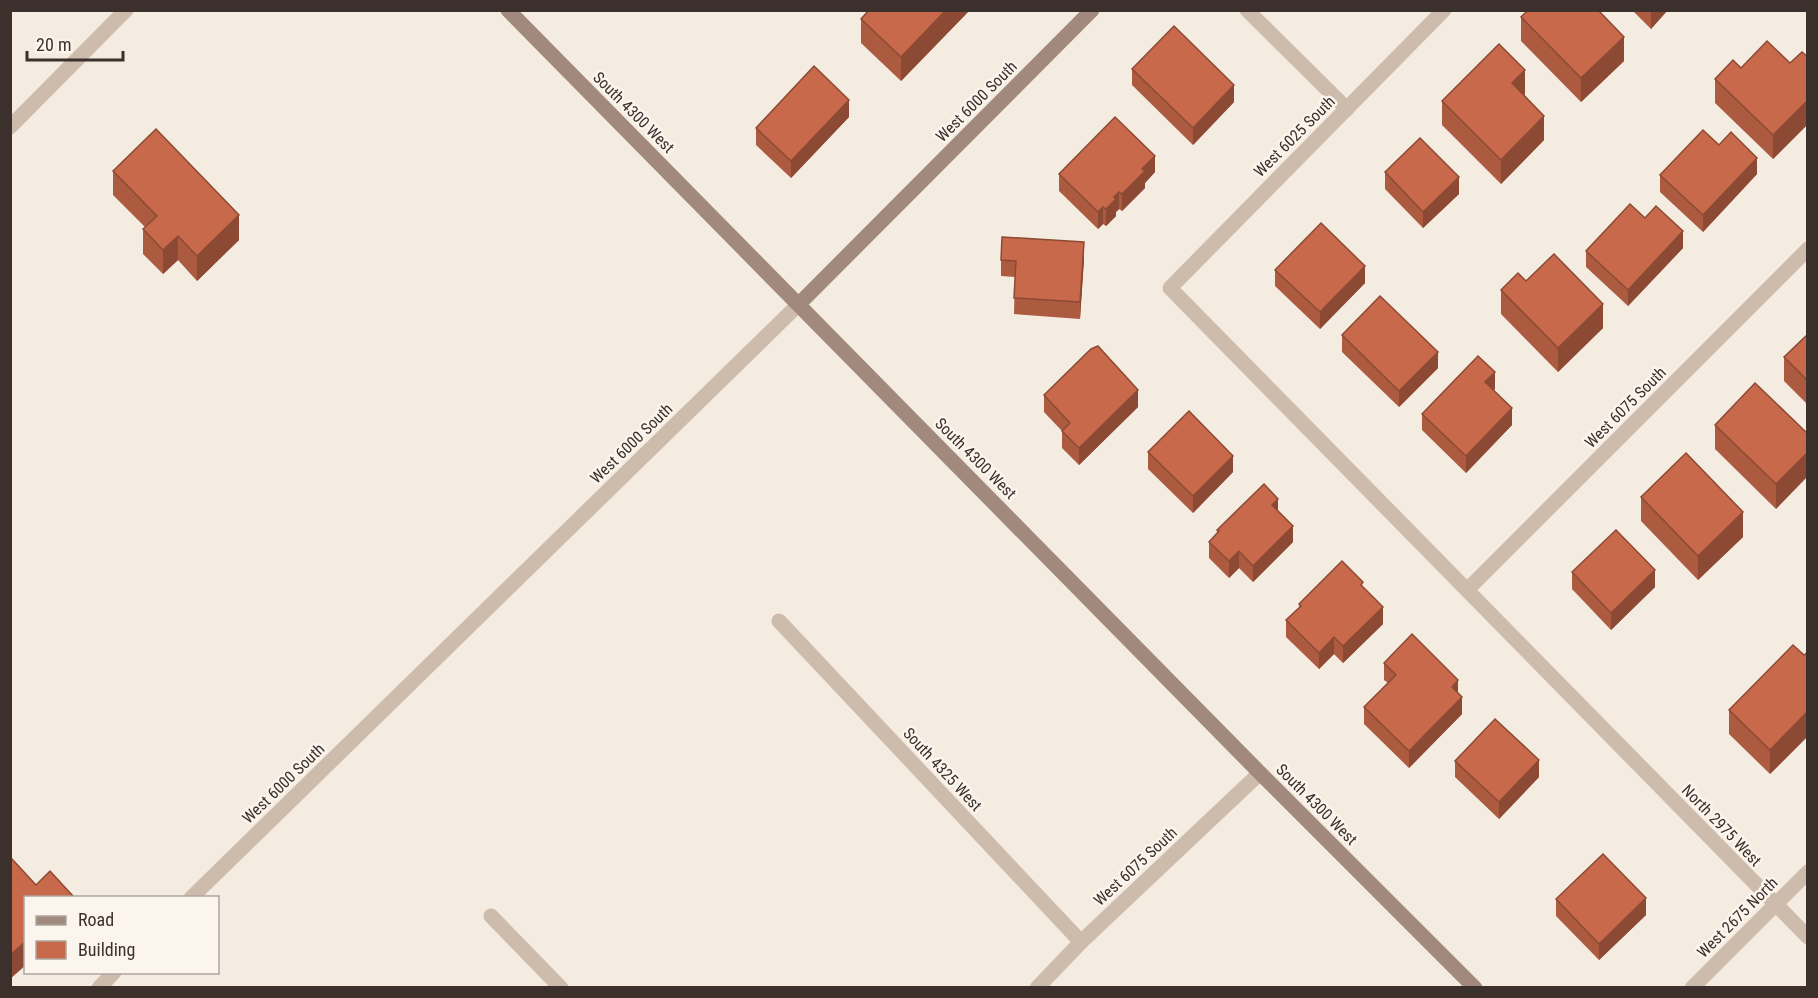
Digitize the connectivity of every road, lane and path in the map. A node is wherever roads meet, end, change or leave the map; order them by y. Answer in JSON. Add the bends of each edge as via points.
{"nodes":[{"id":1,"x":126,"y":10,"type":"edge"},
{"id":2,"x":508,"y":10,"type":"edge"},
{"id":3,"x":1092,"y":10,"type":"edge"},
{"id":4,"x":1247,"y":10,"type":"edge"},
{"id":5,"x":1444,"y":10,"type":"edge"},
{"id":6,"x":1347,"y":109,"type":"junction"},
{"id":7,"x":10,"y":127,"type":"edge"},
{"id":8,"x":1808,"y":249,"type":"edge"},
{"id":9,"x":1170,"y":288,"type":"joint"},
{"id":10,"x":799,"y":304,"type":"junction"},
{"id":11,"x":1467,"y":590,"type":"junction"},
{"id":12,"x":779,"y":621,"type":"dead end"},
{"id":13,"x":1260,"y":773,"type":"junction"},
{"id":14,"x":1808,"y":872,"type":"edge"},
{"id":15,"x":192,"y":896,"type":"edge"},
{"id":16,"x":1775,"y":904,"type":"junction"},
{"id":17,"x":491,"y":916,"type":"dead end"},
{"id":18,"x":1808,"y":937,"type":"edge"},
{"id":19,"x":1081,"y":942,"type":"junction"},
{"id":20,"x":112,"y":974,"type":"edge"},
{"id":21,"x":99,"y":987,"type":"edge"},
{"id":22,"x":561,"y":987,"type":"edge"},
{"id":23,"x":1037,"y":987,"type":"edge"},
{"id":24,"x":1475,"y":987,"type":"edge"},
{"id":25,"x":1692,"y":987,"type":"edge"}],
"edges":[{"from":1,"to":7,"type":"street"},
{"from":2,"to":10,"type":"main road","name":"South 4300 West"},
{"from":3,"to":10,"type":"main road","name":"West 6000 South"},
{"from":4,"to":6,"type":"street"},
{"from":5,"to":6,"type":"street","name":"West 6025 South"},
{"from":6,"to":9,"type":"street","name":"West 6025 South"},
{"from":8,"to":11,"type":"street","name":"West 6075 South"},
{"from":9,"to":11,"type":"street","name":"North 2975 West"},
{"from":10,"to":13,"type":"main road","name":"South 4300 West"},
{"from":10,"to":15,"type":"street","name":"West 6000 South"},
{"from":11,"to":16,"type":"street","name":"North 2975 West"},
{"from":12,"to":19,"type":"street","name":"South 4325 West"},
{"from":13,"to":19,"type":"street","name":"West 6075 South"},
{"from":13,"to":24,"type":"main road","name":"South 4300 West"},
{"from":14,"to":16,"type":"street","name":"West 2675 North"},
{"from":16,"to":18,"type":"street","name":"North 2975 West"},
{"from":16,"to":25,"type":"street","name":"West 2675 North"},
{"from":17,"to":22,"type":"street"},
{"from":19,"to":23,"type":"street","name":"West 6075 South"},
{"from":20,"to":21,"type":"street"}]}
